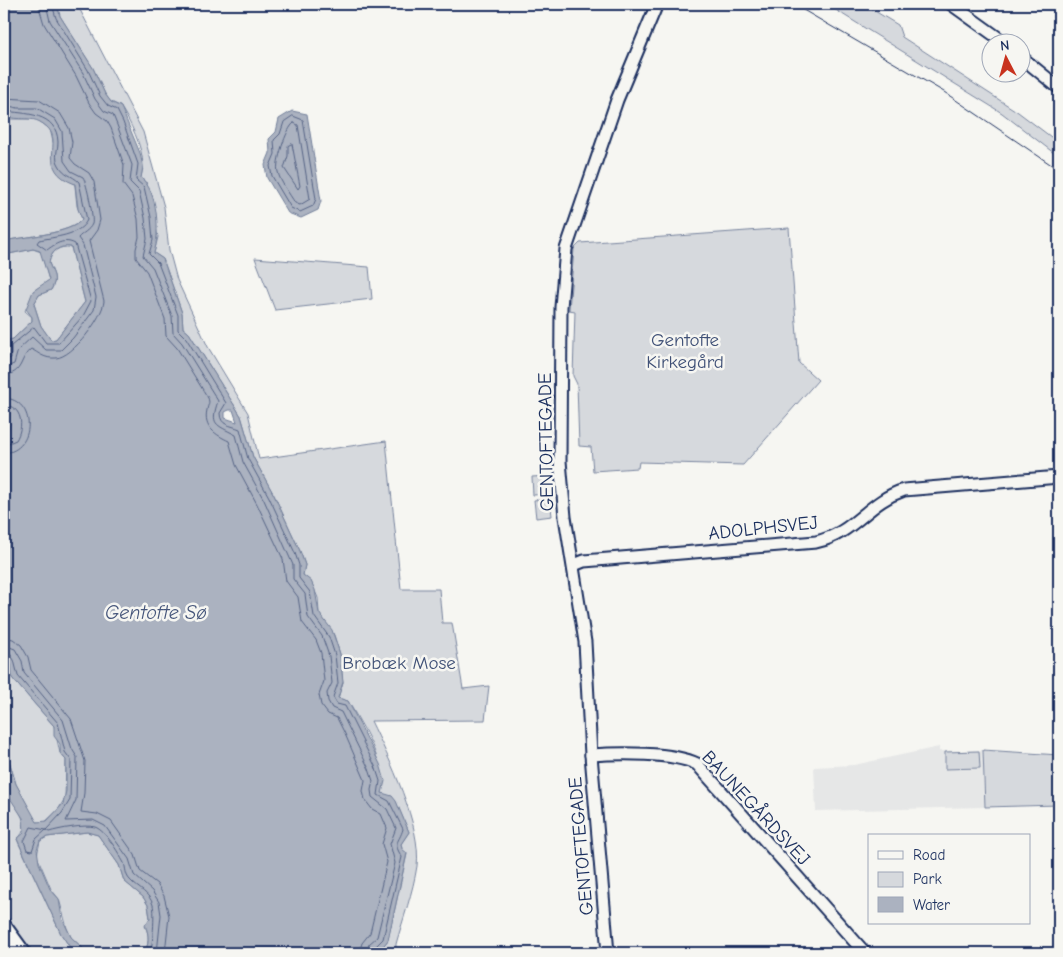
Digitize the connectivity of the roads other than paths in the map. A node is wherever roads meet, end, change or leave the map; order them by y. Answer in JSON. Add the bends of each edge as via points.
{"nodes":[{"id":1,"x":657,"y":4,"type":"edge"},
{"id":2,"x":951,"y":4,"type":"edge"},
{"id":3,"x":990,"y":32,"type":"edge"},
{"id":4,"x":1030,"y":64,"type":"edge"},
{"id":5,"x":1059,"y":88,"type":"edge"},
{"id":6,"x":1059,"y":477,"type":"edge"},
{"id":7,"x":574,"y":565,"type":"junction"},
{"id":8,"x":591,"y":755,"type":"junction"},
{"id":9,"x":4,"y":924,"type":"edge"},
{"id":10,"x":4,"y":941,"type":"edge"},
{"id":11,"x":14,"y":953,"type":"edge"},
{"id":12,"x":25,"y":953,"type":"edge"},
{"id":13,"x":608,"y":953,"type":"edge"},
{"id":14,"x":865,"y":953,"type":"edge"}],
"edges":[{"from":1,"to":7,"type":"street","name":"GENTOFTEGADE","via":[[617,100],[566,249],[561,307],[560,461],[564,517]]},
{"from":2,"to":3,"type":"street"},
{"from":4,"to":5,"type":"street"},
{"from":6,"to":7,"type":"street","name":"ADOLPHSVEJ","via":[[904,490],[883,498],[840,535],[816,542],[584,561]]},
{"from":7,"to":8,"type":"street","name":"GENTOFTEGADE","via":[[585,642]]},
{"from":8,"to":13,"type":"street","name":"GENTOFTEGADE"},
{"from":8,"to":14,"type":"street","name":"BAUNEGÅRDSVEJ","via":[[608,753],[685,758],[697,764]]},
{"from":9,"to":12,"type":"street"},
{"from":10,"to":11,"type":"highway"}]}
